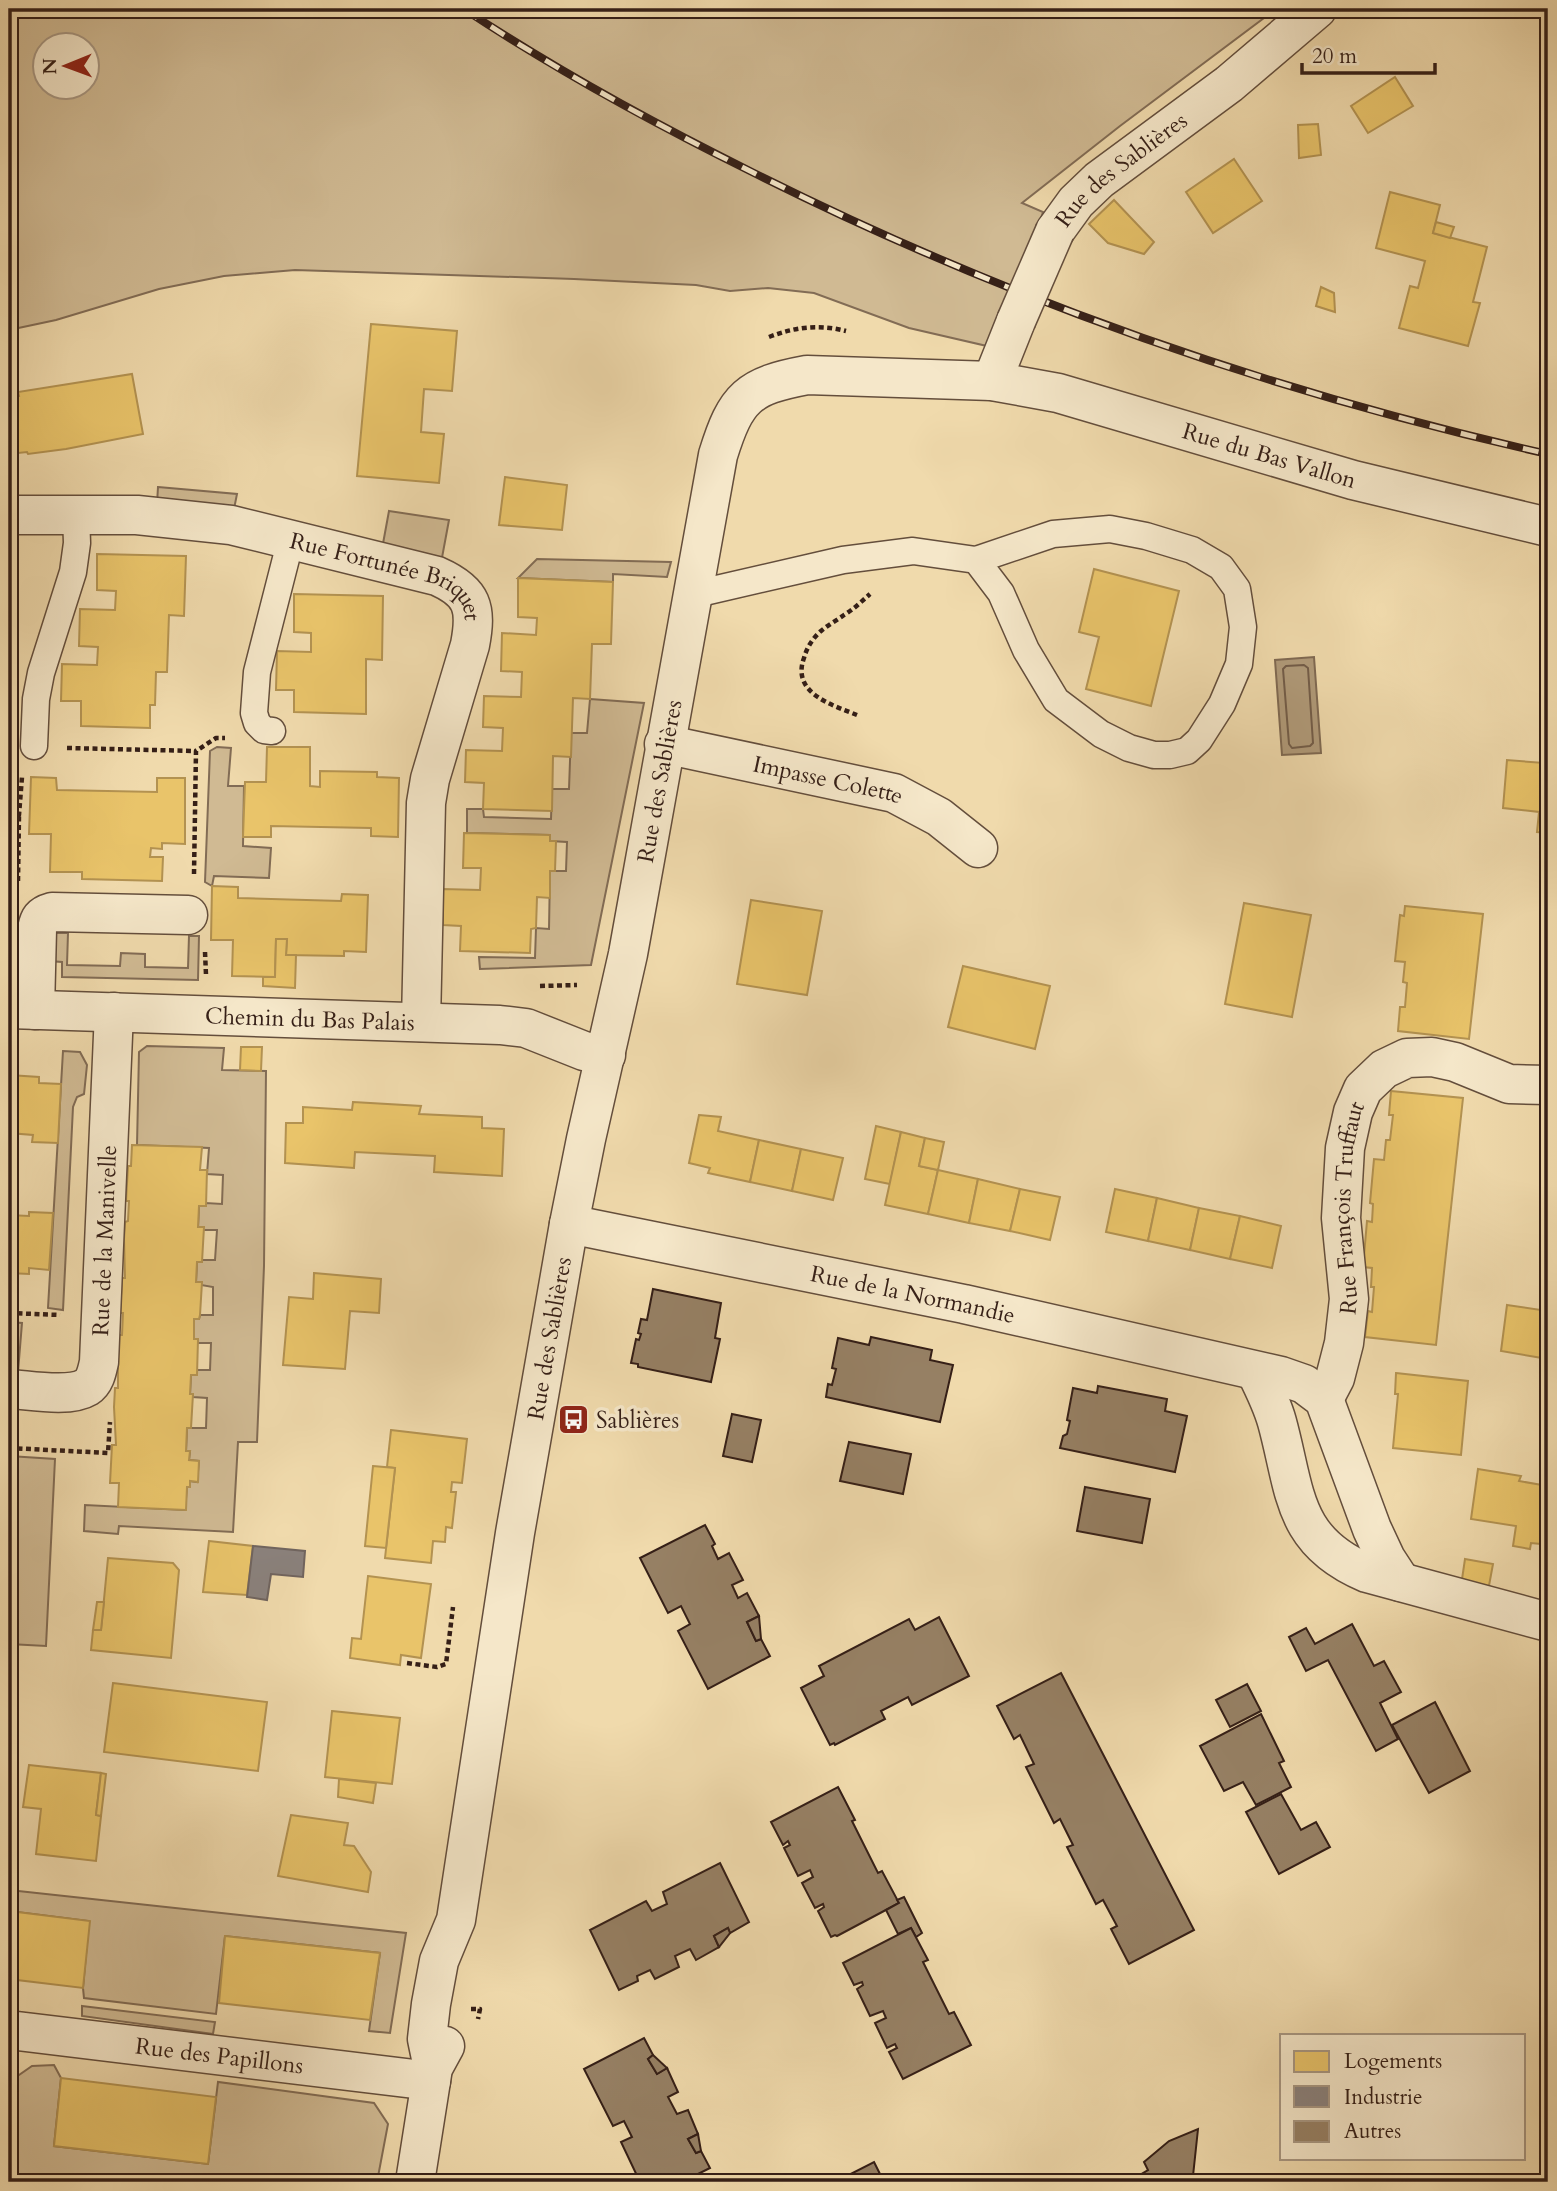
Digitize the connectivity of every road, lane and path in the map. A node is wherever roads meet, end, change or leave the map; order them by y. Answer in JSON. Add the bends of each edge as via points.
{"nodes":[{"id":1,"x":1317,"y":9,"type":"edge"},
{"id":2,"x":852,"y":333,"type":"dead end"},
{"id":3,"x":764,"y":339,"type":"dead end"},
{"id":4,"x":992,"y":381,"type":"junction"},
{"id":5,"x":9,"y":515,"type":"edge"},
{"id":6,"x":76,"y":515,"type":"junction"},
{"id":7,"x":1548,"y":527,"type":"edge"},
{"id":8,"x":291,"y":539,"type":"junction"},
{"id":9,"x":913,"y":551,"type":"junction"},
{"id":10,"x":976,"y":560,"type":"junction"},
{"id":11,"x":691,"y":594,"type":"junction"},
{"id":12,"x":857,"y":715,"type":"dead end"},
{"id":13,"x":268,"y":730,"type":"joint"},
{"id":14,"x":664,"y":744,"type":"junction"},
{"id":15,"x":34,"y":746,"type":"junction"},
{"id":16,"x":196,"y":751,"type":"junction"},
{"id":17,"x":9,"y":815,"type":"edge"},
{"id":18,"x":978,"y":848,"type":"dead end"},
{"id":19,"x":194,"y":876,"type":"dead end"},
{"id":20,"x":188,"y":915,"type":"dead end"},
{"id":21,"x":582,"y":985,"type":"dead end"},
{"id":22,"x":531,"y":986,"type":"dead end"},
{"id":23,"x":22,"y":1010,"type":"edge"},
{"id":24,"x":114,"y":1012,"type":"junction"},
{"id":25,"x":421,"y":1022,"type":"junction"},
{"id":26,"x":607,"y":1055,"type":"junction"},
{"id":27,"x":1548,"y":1085,"type":"edge"},
{"id":28,"x":569,"y":1224,"type":"junction"},
{"id":29,"x":1256,"y":1372,"type":"junction"},
{"id":30,"x":9,"y":1389,"type":"edge"},
{"id":31,"x":1324,"y":1399,"type":"junction"},
{"id":32,"x":110,"y":1412,"type":"dead end"},
{"id":33,"x":9,"y":1448,"type":"edge"},
{"id":34,"x":1402,"y":1582,"type":"junction"},
{"id":35,"x":453,"y":1607,"type":"dead end"},
{"id":36,"x":1548,"y":1622,"type":"edge"},
{"id":37,"x":407,"y":1663,"type":"dead end"},
{"id":38,"x":9,"y":2030,"type":"edge"},
{"id":39,"x":432,"y":2075,"type":"junction"},
{"id":40,"x":415,"y":2182,"type":"edge"}],
"edges":[{"from":1,"to":4,"type":"street","name":"Rue des Sablières","bridge":true,"via":[[1076,202],[1055,231]]},
{"from":2,"to":3,"type":"path","via":[[806,327]]},
{"from":4,"to":7,"type":"street","name":"Rue du Bas Vallon","via":[[1058,393],[1353,480]]},
{"from":4,"to":11,"type":"street","name":"Rue des Sablières","via":[[807,375],[756,389],[738,406],[726,427]]},
{"from":5,"to":6,"type":"street","name":"Rue Fortunée Briquet"},
{"from":6,"to":8,"type":"street","name":"Rue Fortunée Briquet","via":[[185,519]]},
{"from":6,"to":15,"type":"lane","via":[[74,572],[40,673]]},
{"from":8,"to":13,"type":"lane","via":[[257,672],[254,713],[257,723]]},
{"from":8,"to":25,"type":"street","name":"Rue Fortunée Briquet","via":[[436,576],[466,593],[472,606],[470,645],[426,803]]},
{"from":9,"to":10,"type":"lane"},
{"from":9,"to":11,"type":"lane","via":[[843,560]]},
{"from":9,"to":12,"type":"path","via":[[875,590],[822,630],[802,663],[801,677],[808,691]]},
{"from":10,"to":10,"type":"lane","via":[[1000,593],[1056,700],[1101,734],[1154,755],[1187,751],[1199,740],[1222,704],[1239,664],[1243,627],[1237,589],[1221,567],[1192,550],[1110,530],[1053,534]]},
{"from":11,"to":14,"type":"street","name":"Rue des Sablières"},
{"from":13,"to":16,"type":"path","via":[[216,738]]},
{"from":14,"to":18,"type":"street","name":"Impasse Colette","via":[[894,793],[939,817]]},
{"from":14,"to":26,"type":"street","name":"Rue des Sablières"},
{"from":15,"to":16,"type":"path"},
{"from":15,"to":17,"type":"path","via":[[22,767],[19,815]]},
{"from":16,"to":19,"type":"path"},
{"from":20,"to":23,"type":"street","via":[[45,914],[37,929]]},
{"from":21,"to":22,"type":"path"},
{"from":23,"to":24,"type":"street","name":"Chemin du Bas Palais"},
{"from":24,"to":25,"type":"street","name":"Chemin du Bas Palais"},
{"from":24,"to":30,"type":"street","name":"Rue de la Manivelle","via":[[96,1376],[88,1386],[64,1392]]},
{"from":25,"to":26,"type":"street","name":"Chemin du Bas Palais","via":[[526,1028]]},
{"from":26,"to":28,"type":"street","name":"Rue des Sablières"},
{"from":27,"to":31,"type":"street","name":"Rue François Truffaut","via":[[1509,1084],[1432,1057],[1407,1058],[1384,1069],[1363,1089],[1345,1148],[1341,1218],[1349,1299],[1344,1343]]},
{"from":28,"to":29,"type":"street","name":"Rue de la Normandie","via":[[964,1304]]},
{"from":28,"to":39,"type":"street","name":"Rue des Sablières","via":[[515,1533],[456,1920],[461,1966],[456,2008],[448,2041]]},
{"from":29,"to":31,"type":"street","name":"Rue de la Normandie","via":[[1304,1384]]},
{"from":29,"to":34,"type":"street","via":[[1277,1422],[1295,1502],[1310,1530],[1348,1565]]},
{"from":31,"to":34,"type":"street","via":[[1372,1529]]},
{"from":32,"to":33,"type":"path","via":[[108,1453]]},
{"from":34,"to":36,"type":"street"},
{"from":35,"to":37,"type":"path","via":[[446,1664]]},
{"from":38,"to":39,"type":"street","name":"Rue des Papillons"},
{"from":39,"to":40,"type":"street","name":"Rue des Sablières"}]}
